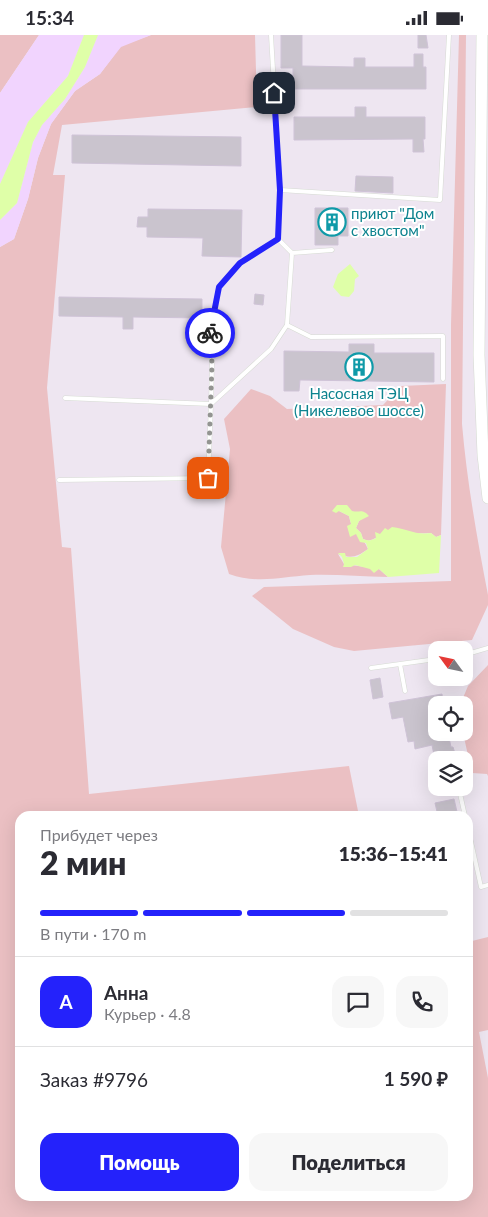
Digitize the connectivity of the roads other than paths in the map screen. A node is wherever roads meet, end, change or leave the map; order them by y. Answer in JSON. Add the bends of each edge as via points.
{"nodes":[{"id":1,"x":271,"y":35,"type":"edge"},
{"id":2,"x":449,"y":35,"type":"edge"},
{"id":3,"x":482,"y":35,"type":"edge"},
{"id":4,"x":280,"y":190,"type":"junction"},
{"id":5,"x":278,"y":239,"type":"junction"},
{"id":6,"x":332,"y":250,"type":"dead end"},
{"id":7,"x":292,"y":253,"type":"junction"},
{"id":8,"x":287,"y":325,"type":"junction"},
{"id":9,"x":483,"y":356,"type":"edge"},
{"id":10,"x":443,"y":379,"type":"dead end"},
{"id":11,"x":65,"y":398,"type":"dead end"},
{"id":12,"x":211,"y":404,"type":"junction"},
{"id":13,"x":59,"y":479,"type":"dead end"},
{"id":14,"x":488,"y":498,"type":"edge"},
{"id":15,"x":488,"y":648,"type":"edge"},
{"id":16,"x":473,"y":652,"type":"edge"},
{"id":17,"x":428,"y":660,"type":"edge"},
{"id":18,"x":400,"y":664,"type":"junction"},
{"id":19,"x":371,"y":668,"type":"dead end"},
{"id":20,"x":405,"y":691,"type":"dead end"},
{"id":21,"x":460,"y":796,"type":"edge"},
{"id":22,"x":464,"y":811,"type":"edge"},
{"id":23,"x":473,"y":851,"type":"edge"},
{"id":24,"x":488,"y":885,"type":"edge"}],
"edges":[{"from":1,"to":4,"type":"lane"},
{"from":2,"to":4,"type":"lane","via":[[440,200]]},
{"from":3,"to":9,"type":"main road"},
{"from":4,"to":5,"type":"lane"},
{"from":5,"to":7,"type":"lane"},
{"from":5,"to":12,"type":"lane","via":[[240,263],[219,287],[210,338]]},
{"from":6,"to":7,"type":"lane"},
{"from":7,"to":8,"type":"lane"},
{"from":8,"to":10,"type":"lane","via":[[311,337],[443,336]]},
{"from":8,"to":12,"type":"lane","via":[[271,349]]},
{"from":9,"to":14,"type":"main road","via":[[483,455]]},
{"from":11,"to":12,"type":"lane"},
{"from":12,"to":13,"type":"lane","via":[[208,478]]},
{"from":15,"to":16,"type":"lane"},
{"from":17,"to":18,"type":"lane"},
{"from":18,"to":19,"type":"lane"},
{"from":18,"to":20,"type":"lane"},
{"from":21,"to":22,"type":"lane"},
{"from":23,"to":24,"type":"lane","via":[[481,887]]}]}
